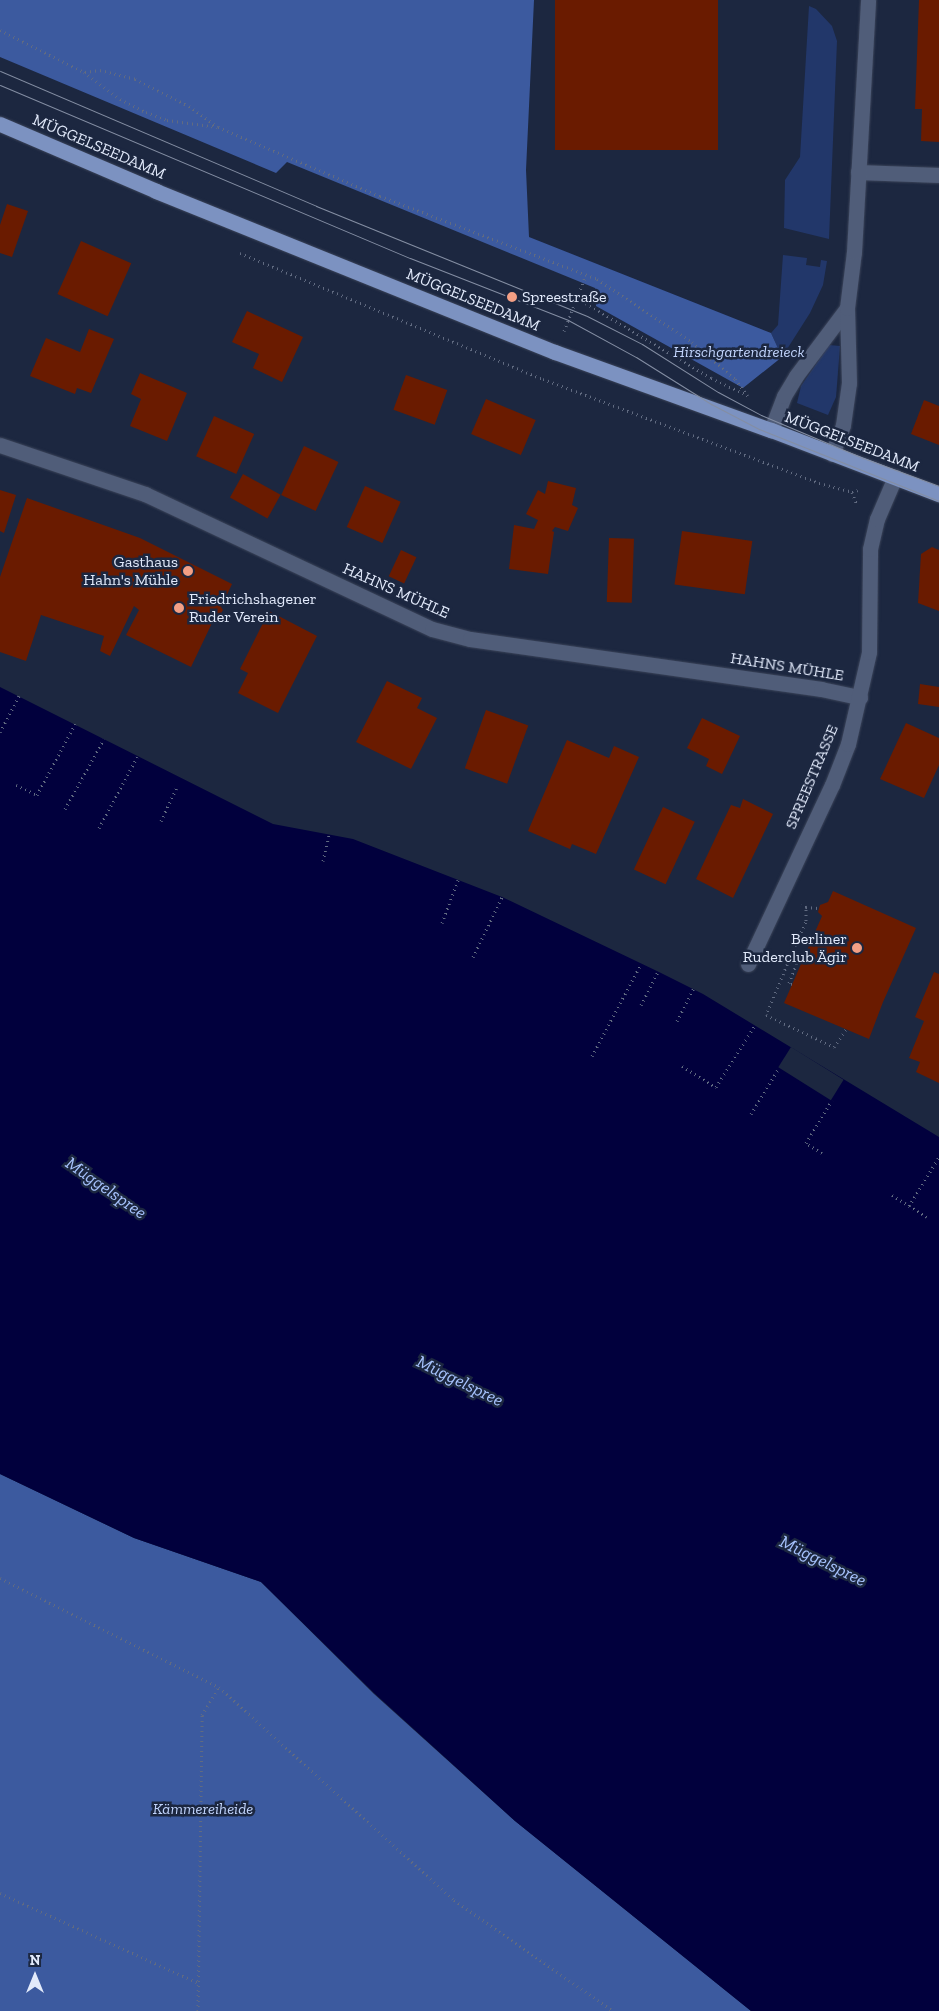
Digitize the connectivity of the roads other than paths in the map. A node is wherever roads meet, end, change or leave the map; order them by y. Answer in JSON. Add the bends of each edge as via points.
{"nodes":[{"id":1,"x":868,"y":0,"type":"edge"},
{"id":2,"x":0,"y":124,"type":"edge"},
{"id":3,"x":858,"y":172,"type":"junction"},
{"id":4,"x":939,"y":175,"type":"edge"},
{"id":5,"x":847,"y":308,"type":"junction"},
{"id":6,"x":771,"y":430,"type":"junction"},
{"id":7,"x":0,"y":445,"type":"edge"},
{"id":8,"x":832,"y":454,"type":"junction"},
{"id":9,"x":895,"y":477,"type":"junction"},
{"id":10,"x":939,"y":494,"type":"edge"},
{"id":11,"x":860,"y":698,"type":"junction"},
{"id":12,"x":748,"y":964,"type":"dead end"}],
"edges":[{"from":1,"to":3,"type":"street"},
{"from":2,"to":6,"type":"main road","name":"MÜGGELSEEDAMM","via":[[156,191],[555,352]]},
{"from":3,"to":4,"type":"street"},
{"from":3,"to":5,"type":"street"},
{"from":5,"to":6,"type":"street","via":[[796,376]]},
{"from":5,"to":8,"type":"street","via":[[849,383],[843,425]]},
{"from":6,"to":8,"type":"main road","name":"MÜGGELSEEDAMM"},
{"from":7,"to":11,"type":"street","name":"HAHNS MÜHLE","via":[[145,494],[432,629],[470,639],[821,689]]},
{"from":8,"to":9,"type":"main road","name":"MÜGGELSEEDAMM"},
{"from":9,"to":10,"type":"main road","name":"MÜGGELSEEDAMM"},
{"from":9,"to":11,"type":"street","name":"SPREESTRASSE","via":[[877,519],[870,550],[869,652]]},
{"from":11,"to":12,"type":"street","name":"SPREESTRASSE","via":[[841,760]]}]}
